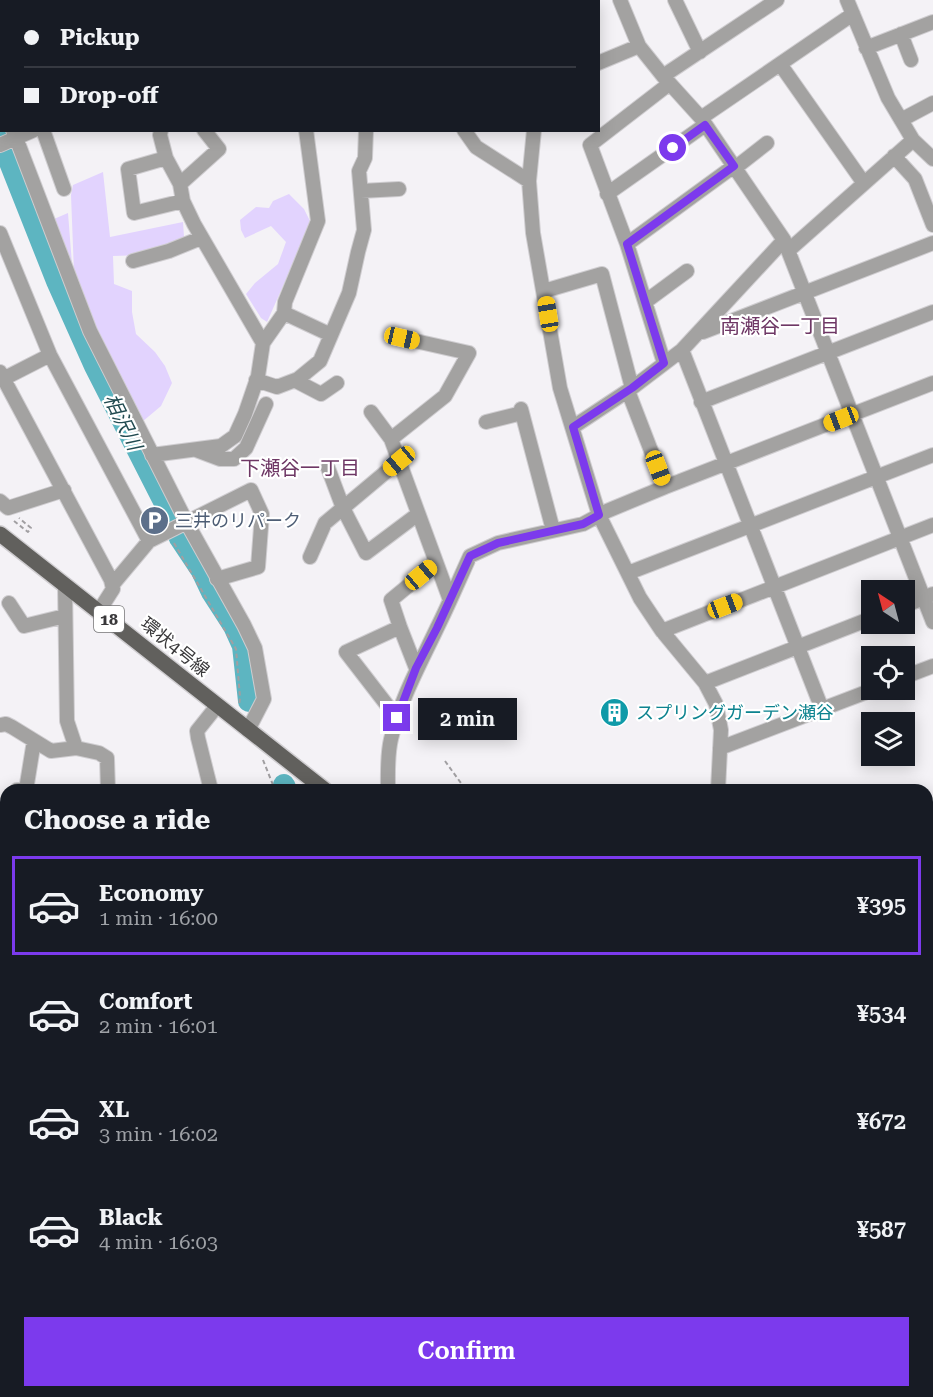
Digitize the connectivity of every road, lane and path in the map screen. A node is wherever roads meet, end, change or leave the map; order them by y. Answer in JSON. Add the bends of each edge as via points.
{"nodes":[{"id":1,"x":620,"y":0,"type":"edge"},
{"id":2,"x":675,"y":0,"type":"edge"},
{"id":3,"x":777,"y":0,"type":"edge"},
{"id":4,"x":847,"y":0,"type":"edge"},
{"id":5,"x":853,"y":14,"type":"junction"},
{"id":6,"x":933,"y":22,"type":"edge"},
{"id":7,"x":901,"y":34,"type":"junction"},
{"id":8,"x":639,"y":46,"type":"junction"},
{"id":9,"x":866,"y":48,"type":"junction"},
{"id":10,"x":700,"y":52,"type":"junction"},
{"id":11,"x":911,"y":60,"type":"dead end"},
{"id":12,"x":600,"y":62,"type":"edge"},
{"id":13,"x":780,"y":64,"type":"junction"},
{"id":14,"x":666,"y":80,"type":"junction"},
{"id":15,"x":933,"y":103,"type":"edge"},
{"id":16,"x":901,"y":120,"type":"junction"},
{"id":17,"x":703,"y":122,"type":"junction"},
{"id":18,"x":29,"y":132,"type":"edge"},
{"id":19,"x":44,"y":132,"type":"edge"},
{"id":20,"x":161,"y":132,"type":"edge"},
{"id":21,"x":206,"y":132,"type":"edge"},
{"id":22,"x":306,"y":132,"type":"edge"},
{"id":23,"x":366,"y":132,"type":"edge"},
{"id":24,"x":465,"y":132,"type":"edge"},
{"id":25,"x":534,"y":132,"type":"edge"},
{"id":26,"x":10,"y":139,"type":"edge"},
{"id":27,"x":913,"y":140,"type":"junction"},
{"id":28,"x":767,"y":143,"type":"dead end"},
{"id":29,"x":894,"y":156,"type":"junction"},
{"id":30,"x":166,"y":158,"type":"junction"},
{"id":31,"x":933,"y":159,"type":"edge"},
{"id":32,"x":735,"y":167,"type":"junction"},
{"id":33,"x":529,"y":181,"type":"junction"},
{"id":34,"x":863,"y":182,"type":"junction"},
{"id":35,"x":180,"y":184,"type":"junction"},
{"id":36,"x":64,"y":189,"type":"dead end"},
{"id":37,"x":399,"y":189,"type":"dead end"},
{"id":38,"x":361,"y":191,"type":"junction"},
{"id":39,"x":607,"y":194,"type":"junction"},
{"id":40,"x":183,"y":201,"type":"junction"},
{"id":41,"x":933,"y":225,"type":"edge"},
{"id":42,"x":0,"y":233,"type":"edge"},
{"id":43,"x":201,"y":238,"type":"junction"},
{"id":44,"x":933,"y":243,"type":"edge"},
{"id":45,"x":627,"y":244,"type":"junction"},
{"id":46,"x":786,"y":245,"type":"junction"},
{"id":47,"x":142,"y":262,"type":"dead end"},
{"id":48,"x":687,"y":271,"type":"dead end"},
{"id":49,"x":544,"y":291,"type":"junction"},
{"id":50,"x":805,"y":293,"type":"junction"},
{"id":51,"x":645,"y":302,"type":"junction"},
{"id":52,"x":933,"y":312,"type":"edge"},
{"id":53,"x":284,"y":313,"type":"junction"},
{"id":54,"x":698,"y":334,"type":"junction"},
{"id":55,"x":331,"y":335,"type":"junction"},
{"id":56,"x":402,"y":338,"type":"dead end"},
{"id":57,"x":263,"y":343,"type":"junction"},
{"id":58,"x":682,"y":350,"type":"junction"},
{"id":59,"x":828,"y":353,"type":"junction"},
{"id":60,"x":50,"y":354,"type":"junction"},
{"id":61,"x":664,"y":363,"type":"junction"},
{"id":62,"x":2,"y":376,"type":"edge"},
{"id":63,"x":256,"y":381,"type":"junction"},
{"id":64,"x":296,"y":381,"type":"junction"},
{"id":65,"x":337,"y":383,"type":"dead end"},
{"id":66,"x":933,"y":384,"type":"edge"},
{"id":67,"x":630,"y":390,"type":"junction"},
{"id":68,"x":701,"y":402,"type":"junction"},
{"id":69,"x":266,"y":404,"type":"dead end"},
{"id":70,"x":370,"y":412,"type":"dead end"},
{"id":71,"x":853,"y":415,"type":"junction"},
{"id":72,"x":486,"y":422,"type":"dead end"},
{"id":73,"x":573,"y":427,"type":"junction"},
{"id":74,"x":391,"y":439,"type":"junction"},
{"id":75,"x":194,"y":450,"type":"junction"},
{"id":76,"x":152,"y":455,"type":"junction"},
{"id":77,"x":933,"y":455,"type":"edge"},
{"id":78,"x":399,"y":461,"type":"junction"},
{"id":79,"x":725,"y":464,"type":"junction"},
{"id":80,"x":328,"y":468,"type":"dead end"},
{"id":81,"x":877,"y":477,"type":"junction"},
{"id":82,"x":665,"y":487,"type":"junction"},
{"id":83,"x":64,"y":490,"type":"junction"},
{"id":84,"x":0,"y":501,"type":"edge"},
{"id":85,"x":344,"y":508,"type":"junction"},
{"id":86,"x":418,"y":514,"type":"junction"},
{"id":87,"x":599,"y":515,"type":"junction"},
{"id":88,"x":185,"y":524,"type":"junction"},
{"id":89,"x":933,"y":525,"type":"edge"},
{"id":90,"x":750,"y":526,"type":"junction"},
{"id":91,"x":31,"y":528,"type":"dead end"},
{"id":92,"x":553,"y":530,"type":"junction"},
{"id":93,"x":28,"y":532,"type":"dead end"},
{"id":94,"x":169,"y":532,"type":"junction"},
{"id":95,"x":0,"y":534,"type":"edge"},
{"id":96,"x":900,"y":538,"type":"junction"},
{"id":97,"x":149,"y":541,"type":"junction"},
{"id":98,"x":310,"y":557,"type":"dead end"},
{"id":99,"x":436,"y":562,"type":"junction"},
{"id":100,"x":628,"y":573,"type":"junction"},
{"id":101,"x":217,"y":579,"type":"junction"},
{"id":102,"x":113,"y":584,"type":"junction"},
{"id":103,"x":65,"y":585,"type":"junction"},
{"id":104,"x":774,"y":587,"type":"junction"},
{"id":105,"x":928,"y":596,"type":"edge"},
{"id":106,"x":450,"y":600,"type":"junction"},
{"id":107,"x":9,"y":603,"type":"dead end"},
{"id":108,"x":99,"y":611,"type":"junction"},
{"id":109,"x":65,"y":616,"type":"junction"},
{"id":110,"x":861,"y":622,"type":"edge"},
{"id":111,"x":933,"y":622,"type":"edge"},
{"id":112,"x":400,"y":627,"type":"junction"},
{"id":113,"x":662,"y":631,"type":"junction"},
{"id":114,"x":797,"y":647,"type":"junction"},
{"id":115,"x":933,"y":666,"type":"edge"},
{"id":116,"x":416,"y":668,"type":"junction"},
{"id":117,"x":915,"y":673,"type":"edge"},
{"id":118,"x":705,"y":683,"type":"junction"},
{"id":119,"x":861,"y":694,"type":"edge"},
{"id":120,"x":217,"y":705,"type":"junction"},
{"id":121,"x":822,"y":709,"type":"junction"},
{"id":122,"x":397,"y":718,"type":"junction"},
{"id":123,"x":236,"y":720,"type":"junction"},
{"id":124,"x":0,"y":725,"type":"edge"},
{"id":125,"x":254,"y":734,"type":"junction"},
{"id":126,"x":34,"y":741,"type":"junction"},
{"id":127,"x":76,"y":748,"type":"junction"},
{"id":128,"x":720,"y":748,"type":"junction"},
{"id":129,"x":263,"y":760,"type":"dead end"},
{"id":130,"x":445,"y":761,"type":"dead end"},
{"id":131,"x":27,"y":784,"type":"edge"},
{"id":132,"x":108,"y":784,"type":"edge"},
{"id":133,"x":210,"y":784,"type":"edge"},
{"id":134,"x":273,"y":784,"type":"edge"},
{"id":135,"x":317,"y":784,"type":"edge"},
{"id":136,"x":388,"y":784,"type":"edge"},
{"id":137,"x":462,"y":784,"type":"edge"},
{"id":138,"x":718,"y":784,"type":"edge"}],
"edges":[{"from":1,"to":8,"type":"street"},
{"from":2,"to":10,"type":"street"},
{"from":3,"to":10,"type":"street"},
{"from":4,"to":5,"type":"street"},
{"from":5,"to":9,"type":"street"},
{"from":5,"to":13,"type":"street"},
{"from":6,"to":7,"type":"street"},
{"from":7,"to":9,"type":"street"},
{"from":7,"to":11,"type":"street"},
{"from":8,"to":12,"type":"street"},
{"from":8,"to":14,"type":"street"},
{"from":9,"to":16,"type":"street"},
{"from":10,"to":14,"type":"street"},
{"from":13,"to":17,"type":"street"},
{"from":13,"to":34,"type":"street"},
{"from":14,"to":17,"type":"street"},
{"from":14,"to":39,"type":"street","via":[[590,145]]},
{"from":15,"to":16,"type":"street"},
{"from":16,"to":27,"type":"street"},
{"from":17,"to":32,"type":"street"},
{"from":17,"to":39,"type":"street"},
{"from":18,"to":26,"type":"street"},
{"from":19,"to":36,"type":"street"},
{"from":20,"to":30,"type":"street"},
{"from":21,"to":35,"type":"street","via":[[219,149]]},
{"from":22,"to":53,"type":"street","via":[[318,221]]},
{"from":23,"to":38,"type":"street","via":[[365,158],[359,171]]},
{"from":24,"to":33,"type":"street","via":[[476,147]]},
{"from":25,"to":33,"type":"street"},
{"from":26,"to":76,"type":"street","via":[[90,331]]},
{"from":27,"to":29,"type":"street"},
{"from":27,"to":31,"type":"street"},
{"from":28,"to":32,"type":"street"},
{"from":29,"to":34,"type":"street"},
{"from":29,"to":41,"type":"street","via":[[915,179]]},
{"from":30,"to":35,"type":"street"},
{"from":30,"to":40,"type":"street","via":[[128,169],[134,213]]},
{"from":32,"to":45,"type":"street"},
{"from":32,"to":46,"type":"street"},
{"from":33,"to":49,"type":"street","via":[[533,233]]},
{"from":34,"to":46,"type":"street"},
{"from":35,"to":40,"type":"street"},
{"from":37,"to":38,"type":"street"},
{"from":38,"to":55,"type":"street","via":[[364,230],[350,293]]},
{"from":39,"to":45,"type":"street"},
{"from":40,"to":43,"type":"street"},
{"from":42,"to":60,"type":"street"},
{"from":43,"to":47,"type":"street"},
{"from":43,"to":57,"type":"street"},
{"from":44,"to":50,"type":"street"},
{"from":45,"to":51,"type":"street"},
{"from":46,"to":50,"type":"street"},
{"from":46,"to":54,"type":"street"},
{"from":48,"to":51,"type":"street"},
{"from":49,"to":67,"type":"street","via":[[602,274]]},
{"from":49,"to":73,"type":"street","via":[[559,382]]},
{"from":50,"to":54,"type":"street"},
{"from":50,"to":59,"type":"street"},
{"from":51,"to":61,"type":"street"},
{"from":52,"to":59,"type":"street"},
{"from":53,"to":55,"type":"street"},
{"from":53,"to":57,"type":"street"},
{"from":54,"to":58,"type":"street"},
{"from":55,"to":64,"type":"street","via":[[320,361]]},
{"from":56,"to":74,"type":"street","via":[[469,353],[444,396]]},
{"from":57,"to":63,"type":"street"},
{"from":58,"to":61,"type":"street"},
{"from":58,"to":68,"type":"street"},
{"from":59,"to":68,"type":"street"},
{"from":59,"to":71,"type":"street"},
{"from":60,"to":62,"type":"street"},
{"from":60,"to":97,"type":"street"},
{"from":61,"to":67,"type":"street"},
{"from":62,"to":83,"type":"street"},
{"from":63,"to":64,"type":"street","via":[[277,387]]},
{"from":63,"to":75,"type":"street","via":[[235,436],[221,446]]},
{"from":64,"to":65,"type":"street","via":[[321,394]]},
{"from":66,"to":71,"type":"street"},
{"from":67,"to":73,"type":"street"},
{"from":67,"to":82,"type":"street"},
{"from":68,"to":79,"type":"street"},
{"from":69,"to":75,"type":"street","via":[[246,448],[234,459],[220,459]]},
{"from":70,"to":74,"type":"street"},
{"from":71,"to":79,"type":"street"},
{"from":71,"to":81,"type":"street"},
{"from":72,"to":92,"type":"street","via":[[521,411]]},
{"from":73,"to":87,"type":"street"},
{"from":74,"to":78,"type":"street"},
{"from":75,"to":76,"type":"street"},
{"from":76,"to":88,"type":"street"},
{"from":77,"to":81,"type":"street"},
{"from":78,"to":85,"type":"street"},
{"from":78,"to":86,"type":"street"},
{"from":79,"to":82,"type":"street"},
{"from":79,"to":90,"type":"street"},
{"from":80,"to":85,"type":"street"},
{"from":81,"to":90,"type":"street"},
{"from":81,"to":96,"type":"street"},
{"from":82,"to":87,"type":"street"},
{"from":83,"to":84,"type":"street","via":[[8,508]]},
{"from":83,"to":102,"type":"street"},
{"from":85,"to":86,"type":"street","via":[[366,553]]},
{"from":85,"to":98,"type":"street","via":[[325,523]]},
{"from":86,"to":99,"type":"street"},
{"from":87,"to":92,"type":"street","via":[[583,524]]},
{"from":87,"to":100,"type":"street"},
{"from":88,"to":94,"type":"street"},
{"from":88,"to":101,"type":"street"},
{"from":88,"to":101,"type":"street","via":[[251,490],[262,514],[258,567]]},
{"from":89,"to":96,"type":"street"},
{"from":90,"to":100,"type":"street"},
{"from":90,"to":104,"type":"street"},
{"from":91,"to":93,"type":"path"},
{"from":92,"to":106,"type":"street","via":[[498,543],[470,556]]},
{"from":94,"to":97,"type":"street"},
{"from":94,"to":123,"type":"path","via":[[236,649],[240,698]]},
{"from":95,"to":103,"type":"main road","name":"環状4号線","number":"18"},
{"from":96,"to":104,"type":"street"},
{"from":96,"to":105,"type":"street"},
{"from":97,"to":102,"type":"street"},
{"from":99,"to":106,"type":"street"},
{"from":99,"to":112,"type":"street","via":[[391,600]]},
{"from":100,"to":113,"type":"street"},
{"from":101,"to":125,"type":"street","via":[[255,648],[264,699]]},
{"from":102,"to":108,"type":"street"},
{"from":103,"to":108,"type":"main road","name":"環状4号線","number":"18"},
{"from":103,"to":109,"type":"street"},
{"from":104,"to":113,"type":"street"},
{"from":104,"to":114,"type":"street"},
{"from":105,"to":111,"type":"street"},
{"from":106,"to":116,"type":"street"},
{"from":107,"to":109,"type":"street","via":[[24,626]]},
{"from":108,"to":120,"type":"main road","name":"環状4号線","number":"18"},
{"from":109,"to":127,"type":"street","via":[[68,721]]},
{"from":110,"to":114,"type":"street"},
{"from":112,"to":116,"type":"street"},
{"from":112,"to":122,"type":"street","via":[[346,652]]},
{"from":113,"to":118,"type":"street"},
{"from":114,"to":118,"type":"street"},
{"from":114,"to":121,"type":"street"},
{"from":115,"to":117,"type":"street"},
{"from":116,"to":122,"type":"street"},
{"from":118,"to":128,"type":"street","via":[[716,704]]},
{"from":119,"to":121,"type":"street"},
{"from":120,"to":123,"type":"main road","name":"環状4号線","number":"18"},
{"from":120,"to":133,"type":"street","via":[[197,731]]},
{"from":121,"to":128,"type":"street"},
{"from":122,"to":136,"type":"street","via":[[390,740]]},
{"from":123,"to":125,"type":"main road","name":"環状4号線","number":"18"},
{"from":124,"to":126,"type":"street","via":[[6,724]]},
{"from":125,"to":135,"type":"main road","name":"環状4号線","number":"18"},
{"from":126,"to":127,"type":"street","via":[[51,751]]},
{"from":126,"to":131,"type":"street"},
{"from":127,"to":132,"type":"street","via":[[107,758]]},
{"from":128,"to":138,"type":"street"},
{"from":129,"to":134,"type":"path"},
{"from":130,"to":137,"type":"path"}]}
